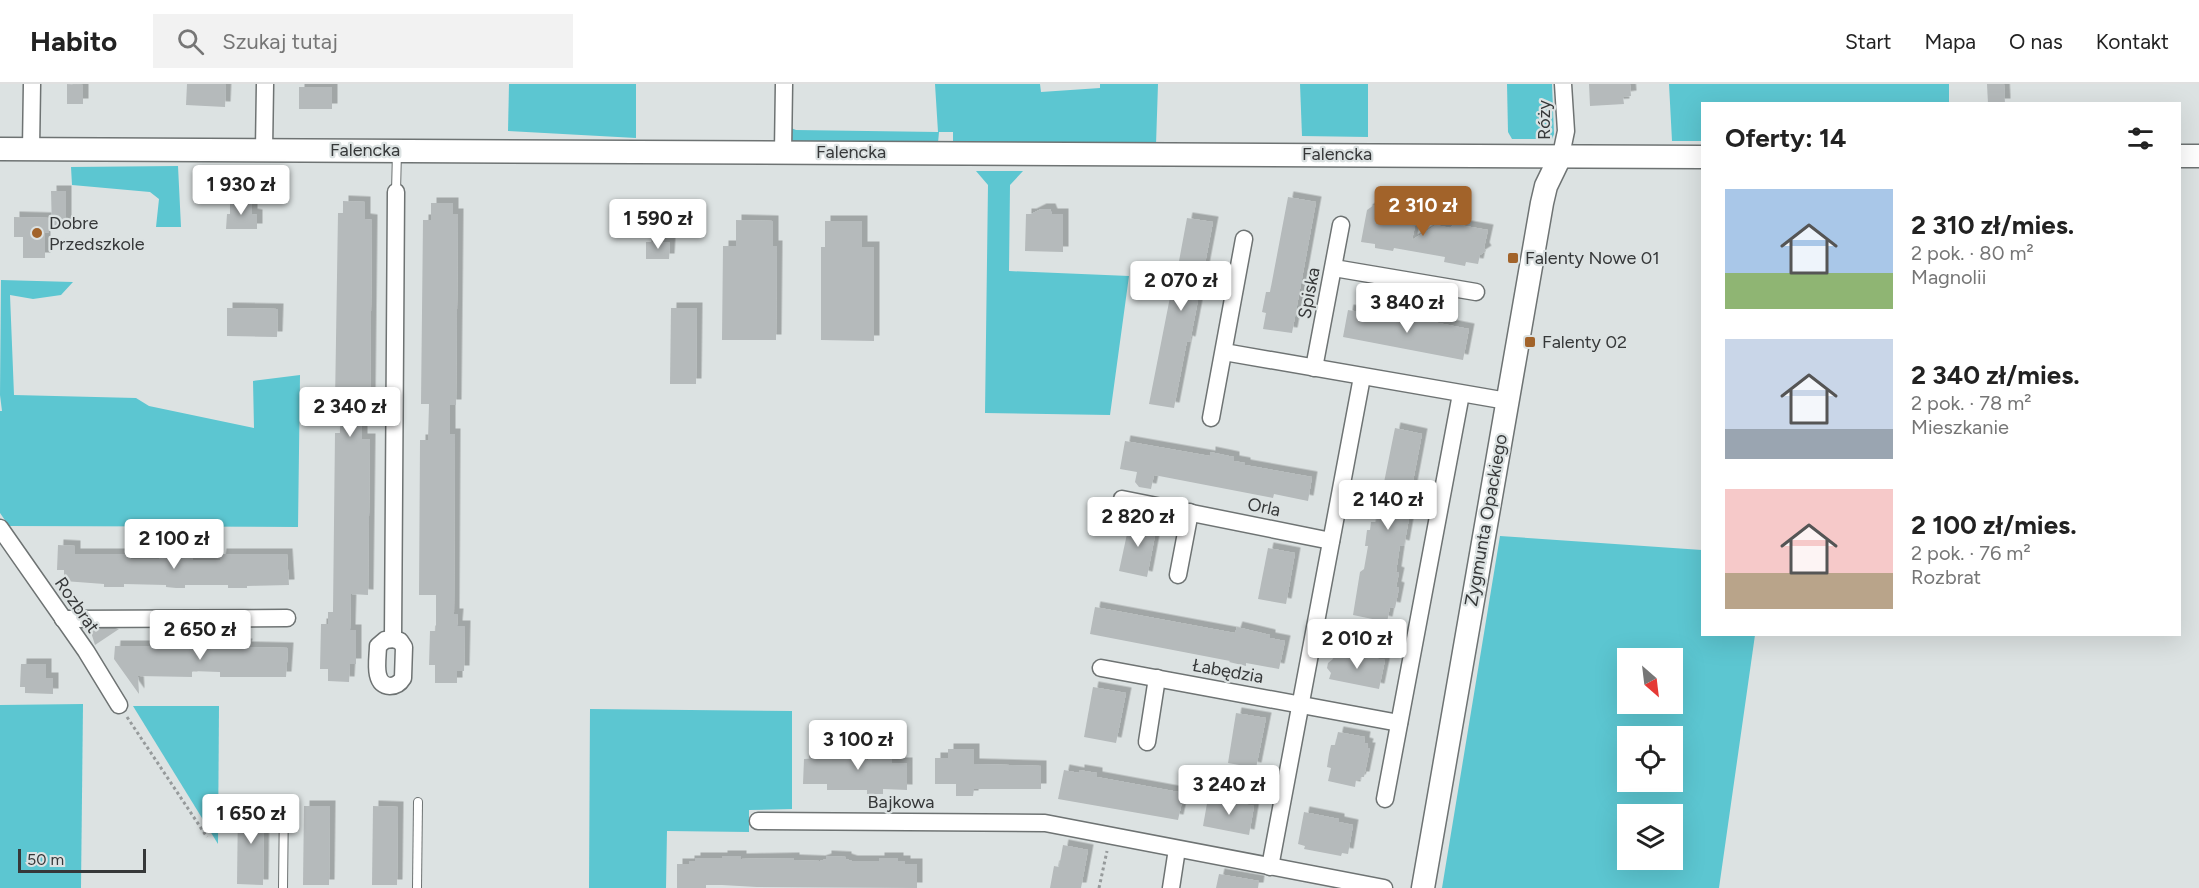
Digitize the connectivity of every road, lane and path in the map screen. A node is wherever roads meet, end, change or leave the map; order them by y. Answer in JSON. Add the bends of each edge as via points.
{"nodes":[{"id":1,"x":32,"y":84,"type":"edge"},
{"id":2,"x":265,"y":84,"type":"edge"},
{"id":3,"x":784,"y":84,"type":"edge"},
{"id":4,"x":1563,"y":84,"type":"edge"},
{"id":5,"x":0,"y":149,"type":"edge"},
{"id":6,"x":31,"y":149,"type":"junction"},
{"id":7,"x":264,"y":150,"type":"junction"},
{"id":8,"x":397,"y":150,"type":"junction"},
{"id":9,"x":783,"y":152,"type":"junction"},
{"id":10,"x":1561,"y":155,"type":"junction"},
{"id":11,"x":2181,"y":156,"type":"edge"},
{"id":12,"x":2199,"y":156,"type":"edge"},
{"id":13,"x":1701,"y":157,"type":"edge"},
{"id":14,"x":396,"y":192,"type":"joint"},
{"id":15,"x":1341,"y":225,"type":"dead end"},
{"id":16,"x":1244,"y":239,"type":"dead end"},
{"id":17,"x":1334,"y":268,"type":"junction"},
{"id":18,"x":1476,"y":292,"type":"dead end"},
{"id":19,"x":1224,"y":352,"type":"junction"},
{"id":20,"x":1314,"y":368,"type":"junction"},
{"id":21,"x":1362,"y":377,"type":"junction"},
{"id":22,"x":1461,"y":394,"type":"junction"},
{"id":23,"x":1507,"y":401,"type":"junction"},
{"id":24,"x":1211,"y":418,"type":"dead end"},
{"id":25,"x":1122,"y":499,"type":"dead end"},
{"id":26,"x":1190,"y":512,"type":"junction"},
{"id":27,"x":0,"y":528,"type":"edge"},
{"id":28,"x":1331,"y":541,"type":"junction"},
{"id":29,"x":1178,"y":575,"type":"dead end"},
{"id":30,"x":287,"y":618,"type":"dead end"},
{"id":31,"x":63,"y":619,"type":"junction"},
{"id":32,"x":393,"y":639,"type":"dead end"},
{"id":33,"x":1101,"y":668,"type":"dead end"},
{"id":34,"x":1157,"y":678,"type":"junction"},
{"id":35,"x":1300,"y":704,"type":"junction"},
{"id":36,"x":119,"y":705,"type":"joint"},
{"id":37,"x":1399,"y":723,"type":"junction"},
{"id":38,"x":1147,"y":742,"type":"dead end"},
{"id":39,"x":1385,"y":799,"type":"dead end"},
{"id":40,"x":284,"y":801,"type":"dead end"},
{"id":41,"x":418,"y":802,"type":"dead end"},
{"id":42,"x":758,"y":821,"type":"dead end"},
{"id":43,"x":1110,"y":834,"type":"junction"},
{"id":44,"x":207,"y":837,"type":"dead end"},
{"id":45,"x":1177,"y":849,"type":"junction"},
{"id":46,"x":1270,"y":867,"type":"junction"},
{"id":47,"x":283,"y":888,"type":"edge"},
{"id":48,"x":417,"y":888,"type":"edge"},
{"id":49,"x":1100,"y":888,"type":"edge"},
{"id":50,"x":1171,"y":888,"type":"edge"},
{"id":51,"x":1384,"y":888,"type":"edge"},
{"id":52,"x":1423,"y":888,"type":"edge"}],
"edges":[{"from":1,"to":6,"type":"street"},
{"from":2,"to":7,"type":"street"},
{"from":3,"to":9,"type":"street"},
{"from":4,"to":10,"type":"street","name":"Róży","via":[[1566,130]]},
{"from":5,"to":6,"type":"street","name":"Falencka"},
{"from":6,"to":7,"type":"street","name":"Falencka"},
{"from":7,"to":8,"type":"street","name":"Falencka"},
{"from":8,"to":9,"type":"street","name":"Falencka"},
{"from":8,"to":14,"type":"lane"},
{"from":9,"to":10,"type":"street","name":"Falencka"},
{"from":10,"to":13,"type":"street","name":"Falencka"},
{"from":10,"to":23,"type":"street","name":"Zygmunta Opackiego","via":[[1546,186]]},
{"from":11,"to":12,"type":"street"},
{"from":14,"to":32,"type":"street"},
{"from":15,"to":17,"type":"street","name":"Spiska"},
{"from":16,"to":19,"type":"street"},
{"from":17,"to":18,"type":"street"},
{"from":17,"to":20,"type":"street","name":"Spiska"},
{"from":19,"to":20,"type":"street"},
{"from":19,"to":24,"type":"street"},
{"from":20,"to":21,"type":"street"},
{"from":21,"to":22,"type":"street"},
{"from":21,"to":28,"type":"street"},
{"from":22,"to":23,"type":"street"},
{"from":22,"to":37,"type":"street"},
{"from":23,"to":52,"type":"street","name":"Zygmunta Opackiego"},
{"from":25,"to":26,"type":"street","name":"Orla"},
{"from":26,"to":28,"type":"street","name":"Orla"},
{"from":26,"to":29,"type":"street"},
{"from":27,"to":31,"type":"street","name":"Rozbrat"},
{"from":28,"to":35,"type":"street"},
{"from":30,"to":31,"type":"street"},
{"from":31,"to":36,"type":"street","name":"Rozbrat"},
{"from":33,"to":34,"type":"street","name":"Łabędzia"},
{"from":34,"to":35,"type":"street","name":"Łabędzia"},
{"from":34,"to":38,"type":"street"},
{"from":35,"to":37,"type":"street","name":"Łabędzia"},
{"from":35,"to":46,"type":"street"},
{"from":36,"to":44,"type":"path"},
{"from":37,"to":39,"type":"street"},
{"from":40,"to":47,"type":"lane"},
{"from":41,"to":48,"type":"lane"},
{"from":42,"to":43,"type":"street","name":"Bajkowa","via":[[1045,823]]},
{"from":43,"to":45,"type":"street","name":"Bajkowa"},
{"from":43,"to":49,"type":"path"},
{"from":45,"to":46,"type":"street","name":"Bajkowa"},
{"from":45,"to":50,"type":"street"},
{"from":46,"to":51,"type":"street","name":"Bajkowa"}]}
